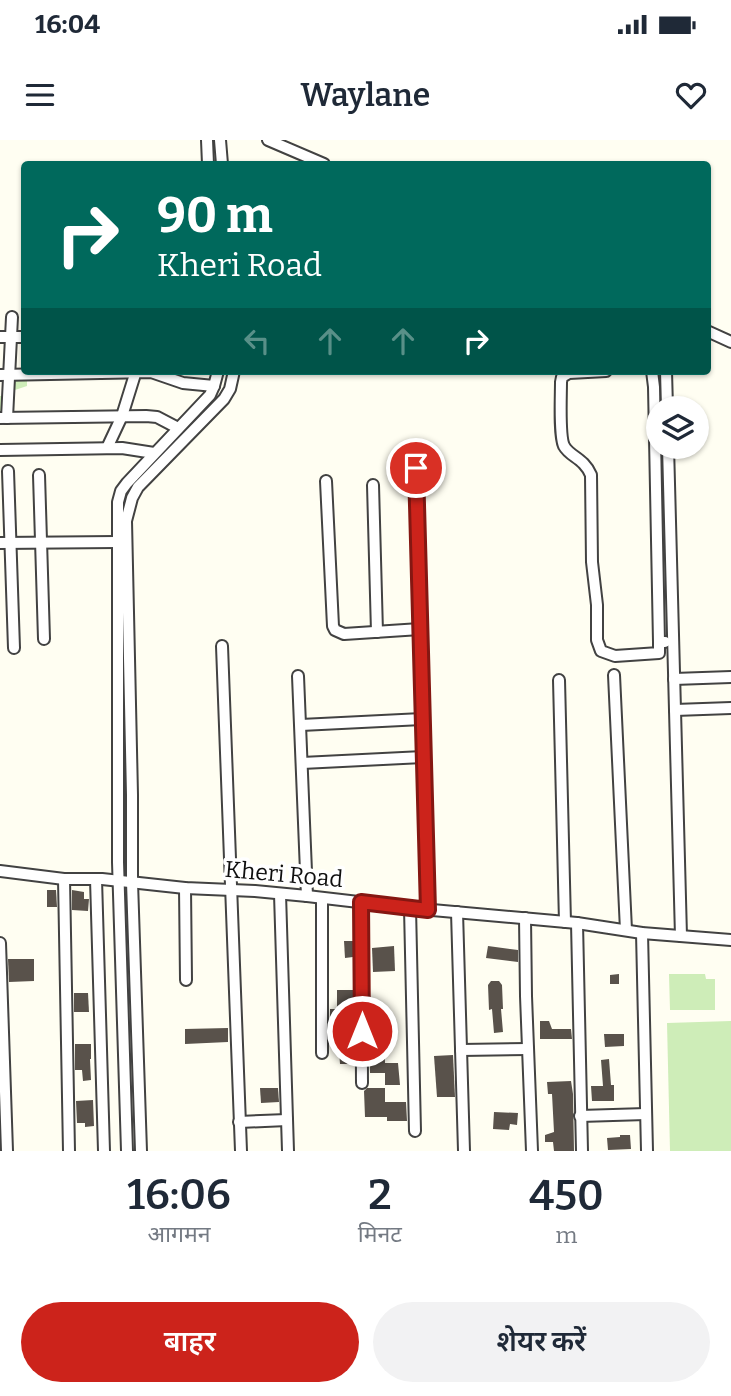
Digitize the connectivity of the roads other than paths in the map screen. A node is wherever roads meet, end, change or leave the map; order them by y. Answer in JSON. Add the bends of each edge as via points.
{"nodes":[{"id":1,"x":207,"y":140,"type":"edge"},
{"id":2,"x":220,"y":140,"type":"edge"},
{"id":3,"x":268,"y":140,"type":"edge"},
{"id":4,"x":208,"y":161,"type":"edge"},
{"id":5,"x":222,"y":161,"type":"edge"},
{"id":6,"x":317,"y":161,"type":"edge"},
{"id":7,"x":12,"y":317,"type":"dead end"},
{"id":8,"x":711,"y":333,"type":"edge"},
{"id":9,"x":0,"y":337,"type":"edge"},
{"id":10,"x":12,"y":337,"type":"junction"},
{"id":11,"x":21,"y":337,"type":"edge"},
{"id":12,"x":731,"y":342,"type":"edge"},
{"id":13,"x":5,"y":375,"type":"edge"},
{"id":14,"x":135,"y":375,"type":"edge"},
{"id":15,"x":160,"y":375,"type":"edge"},
{"id":16,"x":217,"y":375,"type":"edge"},
{"id":17,"x":233,"y":375,"type":"edge"},
{"id":18,"x":566,"y":375,"type":"edge"},
{"id":19,"x":652,"y":375,"type":"edge"},
{"id":20,"x":666,"y":375,"type":"edge"},
{"id":21,"x":214,"y":386,"type":"junction"},
{"id":22,"x":667,"y":396,"type":"edge"},
{"id":23,"x":122,"y":416,"type":"junction"},
{"id":24,"x":3,"y":418,"type":"edge"},
{"id":25,"x":178,"y":428,"type":"junction"},
{"id":26,"x":107,"y":449,"type":"junction"},
{"id":27,"x":0,"y":450,"type":"edge"},
{"id":28,"x":154,"y":453,"type":"junction"},
{"id":29,"x":668,"y":459,"type":"edge"},
{"id":30,"x":416,"y":468,"type":"dead end"},
{"id":31,"x":8,"y":471,"type":"dead end"},
{"id":32,"x":39,"y":475,"type":"dead end"},
{"id":33,"x":326,"y":481,"type":"dead end"},
{"id":34,"x":373,"y":485,"type":"dead end"},
{"id":35,"x":41,"y":542,"type":"junction"},
{"id":36,"x":117,"y":542,"type":"junction"},
{"id":37,"x":5,"y":543,"type":"edge"},
{"id":38,"x":420,"y":629,"type":"junction"},
{"id":39,"x":377,"y":632,"type":"junction"},
{"id":40,"x":44,"y":639,"type":"dead end"},
{"id":41,"x":673,"y":642,"type":"junction"},
{"id":42,"x":659,"y":644,"type":"junction"},
{"id":43,"x":222,"y":646,"type":"dead end"},
{"id":44,"x":14,"y":648,"type":"dead end"},
{"id":45,"x":614,"y":675,"type":"dead end"},
{"id":46,"x":298,"y":676,"type":"dead end"},
{"id":47,"x":731,"y":677,"type":"edge"},
{"id":48,"x":674,"y":679,"type":"junction"},
{"id":49,"x":559,"y":680,"type":"dead end"},
{"id":50,"x":731,"y":708,"type":"edge"},
{"id":51,"x":675,"y":710,"type":"junction"},
{"id":52,"x":422,"y":719,"type":"junction"},
{"id":53,"x":301,"y":725,"type":"junction"},
{"id":54,"x":423,"y":757,"type":"junction"},
{"id":55,"x":302,"y":763,"type":"junction"},
{"id":56,"x":0,"y":872,"type":"edge"},
{"id":57,"x":64,"y":879,"type":"junction"},
{"id":58,"x":96,"y":879,"type":"junction"},
{"id":59,"x":119,"y":881,"type":"junction"},
{"id":60,"x":132,"y":882,"type":"junction"},
{"id":61,"x":185,"y":888,"type":"junction"},
{"id":62,"x":231,"y":890,"type":"junction"},
{"id":63,"x":280,"y":894,"type":"junction"},
{"id":64,"x":307,"y":896,"type":"junction"},
{"id":65,"x":323,"y":898,"type":"junction"},
{"id":66,"x":361,"y":902,"type":"junction"},
{"id":67,"x":410,"y":908,"type":"junction"},
{"id":68,"x":428,"y":910,"type":"junction"},
{"id":69,"x":457,"y":912,"type":"junction"},
{"id":70,"x":525,"y":918,"type":"junction"},
{"id":71,"x":565,"y":922,"type":"junction"},
{"id":72,"x":578,"y":923,"type":"junction"},
{"id":73,"x":626,"y":930,"type":"junction"},
{"id":74,"x":642,"y":933,"type":"junction"},
{"id":75,"x":681,"y":936,"type":"junction"},
{"id":76,"x":731,"y":940,"type":"edge"},
{"id":77,"x":0,"y":943,"type":"edge"},
{"id":78,"x":186,"y":980,"type":"dead end"},
{"id":79,"x":528,"y":1049,"type":"junction"},
{"id":80,"x":461,"y":1050,"type":"junction"},
{"id":81,"x":322,"y":1054,"type":"dead end"},
{"id":82,"x":362,"y":1083,"type":"dead end"},
{"id":83,"x":646,"y":1114,"type":"junction"},
{"id":84,"x":580,"y":1116,"type":"junction"},
{"id":85,"x":287,"y":1120,"type":"junction"},
{"id":86,"x":239,"y":1122,"type":"junction"},
{"id":87,"x":415,"y":1131,"type":"dead end"},
{"id":88,"x":7,"y":1151,"type":"edge"},
{"id":89,"x":69,"y":1151,"type":"edge"},
{"id":90,"x":104,"y":1151,"type":"edge"},
{"id":91,"x":127,"y":1151,"type":"edge"},
{"id":92,"x":141,"y":1151,"type":"edge"},
{"id":93,"x":241,"y":1151,"type":"edge"},
{"id":94,"x":288,"y":1151,"type":"edge"},
{"id":95,"x":464,"y":1151,"type":"edge"},
{"id":96,"x":532,"y":1151,"type":"edge"},
{"id":97,"x":582,"y":1151,"type":"edge"},
{"id":98,"x":647,"y":1151,"type":"edge"}],
"edges":[{"from":1,"to":4,"type":"street"},
{"from":2,"to":5,"type":"street"},
{"from":3,"to":6,"type":"street"},
{"from":7,"to":10,"type":"street"},
{"from":8,"to":12,"type":"street"},
{"from":9,"to":10,"type":"street"},
{"from":10,"to":11,"type":"street"},
{"from":10,"to":13,"type":"street"},
{"from":13,"to":24,"type":"street"},
{"from":14,"to":23,"type":"street"},
{"from":15,"to":21,"type":"street"},
{"from":16,"to":21,"type":"street"},
{"from":17,"to":60,"type":"street","via":[[224,398],[138,487],[128,509]]},
{"from":18,"to":42,"type":"street","via":[[561,383],[562,440],[591,475],[597,640],[601,651],[615,656],[659,653]]},
{"from":19,"to":42,"type":"street"},
{"from":20,"to":22,"type":"street"},
{"from":21,"to":25,"type":"street"},
{"from":23,"to":24,"type":"street"},
{"from":23,"to":25,"type":"street","via":[[157,417]]},
{"from":23,"to":26,"type":"street"},
{"from":25,"to":28,"type":"street"},
{"from":26,"to":27,"type":"street"},
{"from":26,"to":28,"type":"street"},
{"from":28,"to":36,"type":"street","via":[[121,491]]},
{"from":29,"to":41,"type":"street"},
{"from":30,"to":38,"type":"street"},
{"from":31,"to":37,"type":"street"},
{"from":32,"to":35,"type":"street"},
{"from":33,"to":39,"type":"street","via":[[333,626],[339,633]]},
{"from":34,"to":39,"type":"street"},
{"from":35,"to":36,"type":"street"},
{"from":35,"to":37,"type":"street"},
{"from":35,"to":40,"type":"street"},
{"from":36,"to":59,"type":"street"},
{"from":37,"to":44,"type":"street"},
{"from":38,"to":39,"type":"street"},
{"from":38,"to":52,"type":"street"},
{"from":41,"to":42,"type":"street"},
{"from":41,"to":48,"type":"street"},
{"from":43,"to":62,"type":"street"},
{"from":45,"to":73,"type":"street"},
{"from":46,"to":53,"type":"street"},
{"from":47,"to":48,"type":"street"},
{"from":48,"to":51,"type":"street"},
{"from":49,"to":71,"type":"street"},
{"from":50,"to":51,"type":"street"},
{"from":51,"to":75,"type":"street"},
{"from":52,"to":53,"type":"street"},
{"from":52,"to":54,"type":"street"},
{"from":53,"to":55,"type":"street"},
{"from":54,"to":55,"type":"street"},
{"from":54,"to":68,"type":"street"},
{"from":55,"to":64,"type":"street"},
{"from":56,"to":57,"type":"street","name":"Kheri Road"},
{"from":57,"to":58,"type":"street","name":"Kheri Road"},
{"from":57,"to":89,"type":"street"},
{"from":58,"to":59,"type":"street","name":"Kheri Road"},
{"from":58,"to":90,"type":"street"},
{"from":59,"to":60,"type":"street","name":"Kheri Road"},
{"from":59,"to":91,"type":"street"},
{"from":60,"to":61,"type":"street","name":"Kheri Road"},
{"from":60,"to":92,"type":"street"},
{"from":61,"to":62,"type":"street","name":"Kheri Road"},
{"from":61,"to":78,"type":"street"},
{"from":62,"to":63,"type":"street","name":"Kheri Road"},
{"from":62,"to":86,"type":"street"},
{"from":63,"to":64,"type":"street","name":"Kheri Road"},
{"from":63,"to":85,"type":"street"},
{"from":64,"to":65,"type":"street","name":"Kheri Road"},
{"from":65,"to":66,"type":"street","name":"Kheri Road"},
{"from":65,"to":81,"type":"street"},
{"from":66,"to":67,"type":"street","name":"Kheri Road"},
{"from":66,"to":82,"type":"street"},
{"from":67,"to":68,"type":"street","name":"Kheri Road"},
{"from":67,"to":87,"type":"street"},
{"from":68,"to":69,"type":"street","name":"Kheri Road"},
{"from":69,"to":70,"type":"street","name":"Kheri Road"},
{"from":69,"to":80,"type":"street"},
{"from":70,"to":71,"type":"street","name":"Kheri Road"},
{"from":70,"to":79,"type":"street"},
{"from":71,"to":72,"type":"street","name":"Kheri Road"},
{"from":72,"to":73,"type":"street","name":"Kheri Road"},
{"from":72,"to":84,"type":"street"},
{"from":73,"to":74,"type":"street","name":"Kheri Road"},
{"from":74,"to":75,"type":"street","name":"Kheri Road"},
{"from":74,"to":83,"type":"street"},
{"from":75,"to":76,"type":"street","name":"Kheri Road"},
{"from":77,"to":88,"type":"street"},
{"from":79,"to":80,"type":"street"},
{"from":79,"to":96,"type":"street"},
{"from":80,"to":95,"type":"street"},
{"from":83,"to":84,"type":"street"},
{"from":83,"to":98,"type":"street"},
{"from":84,"to":97,"type":"street"},
{"from":85,"to":86,"type":"street"},
{"from":85,"to":94,"type":"street"},
{"from":86,"to":93,"type":"street"}]}
